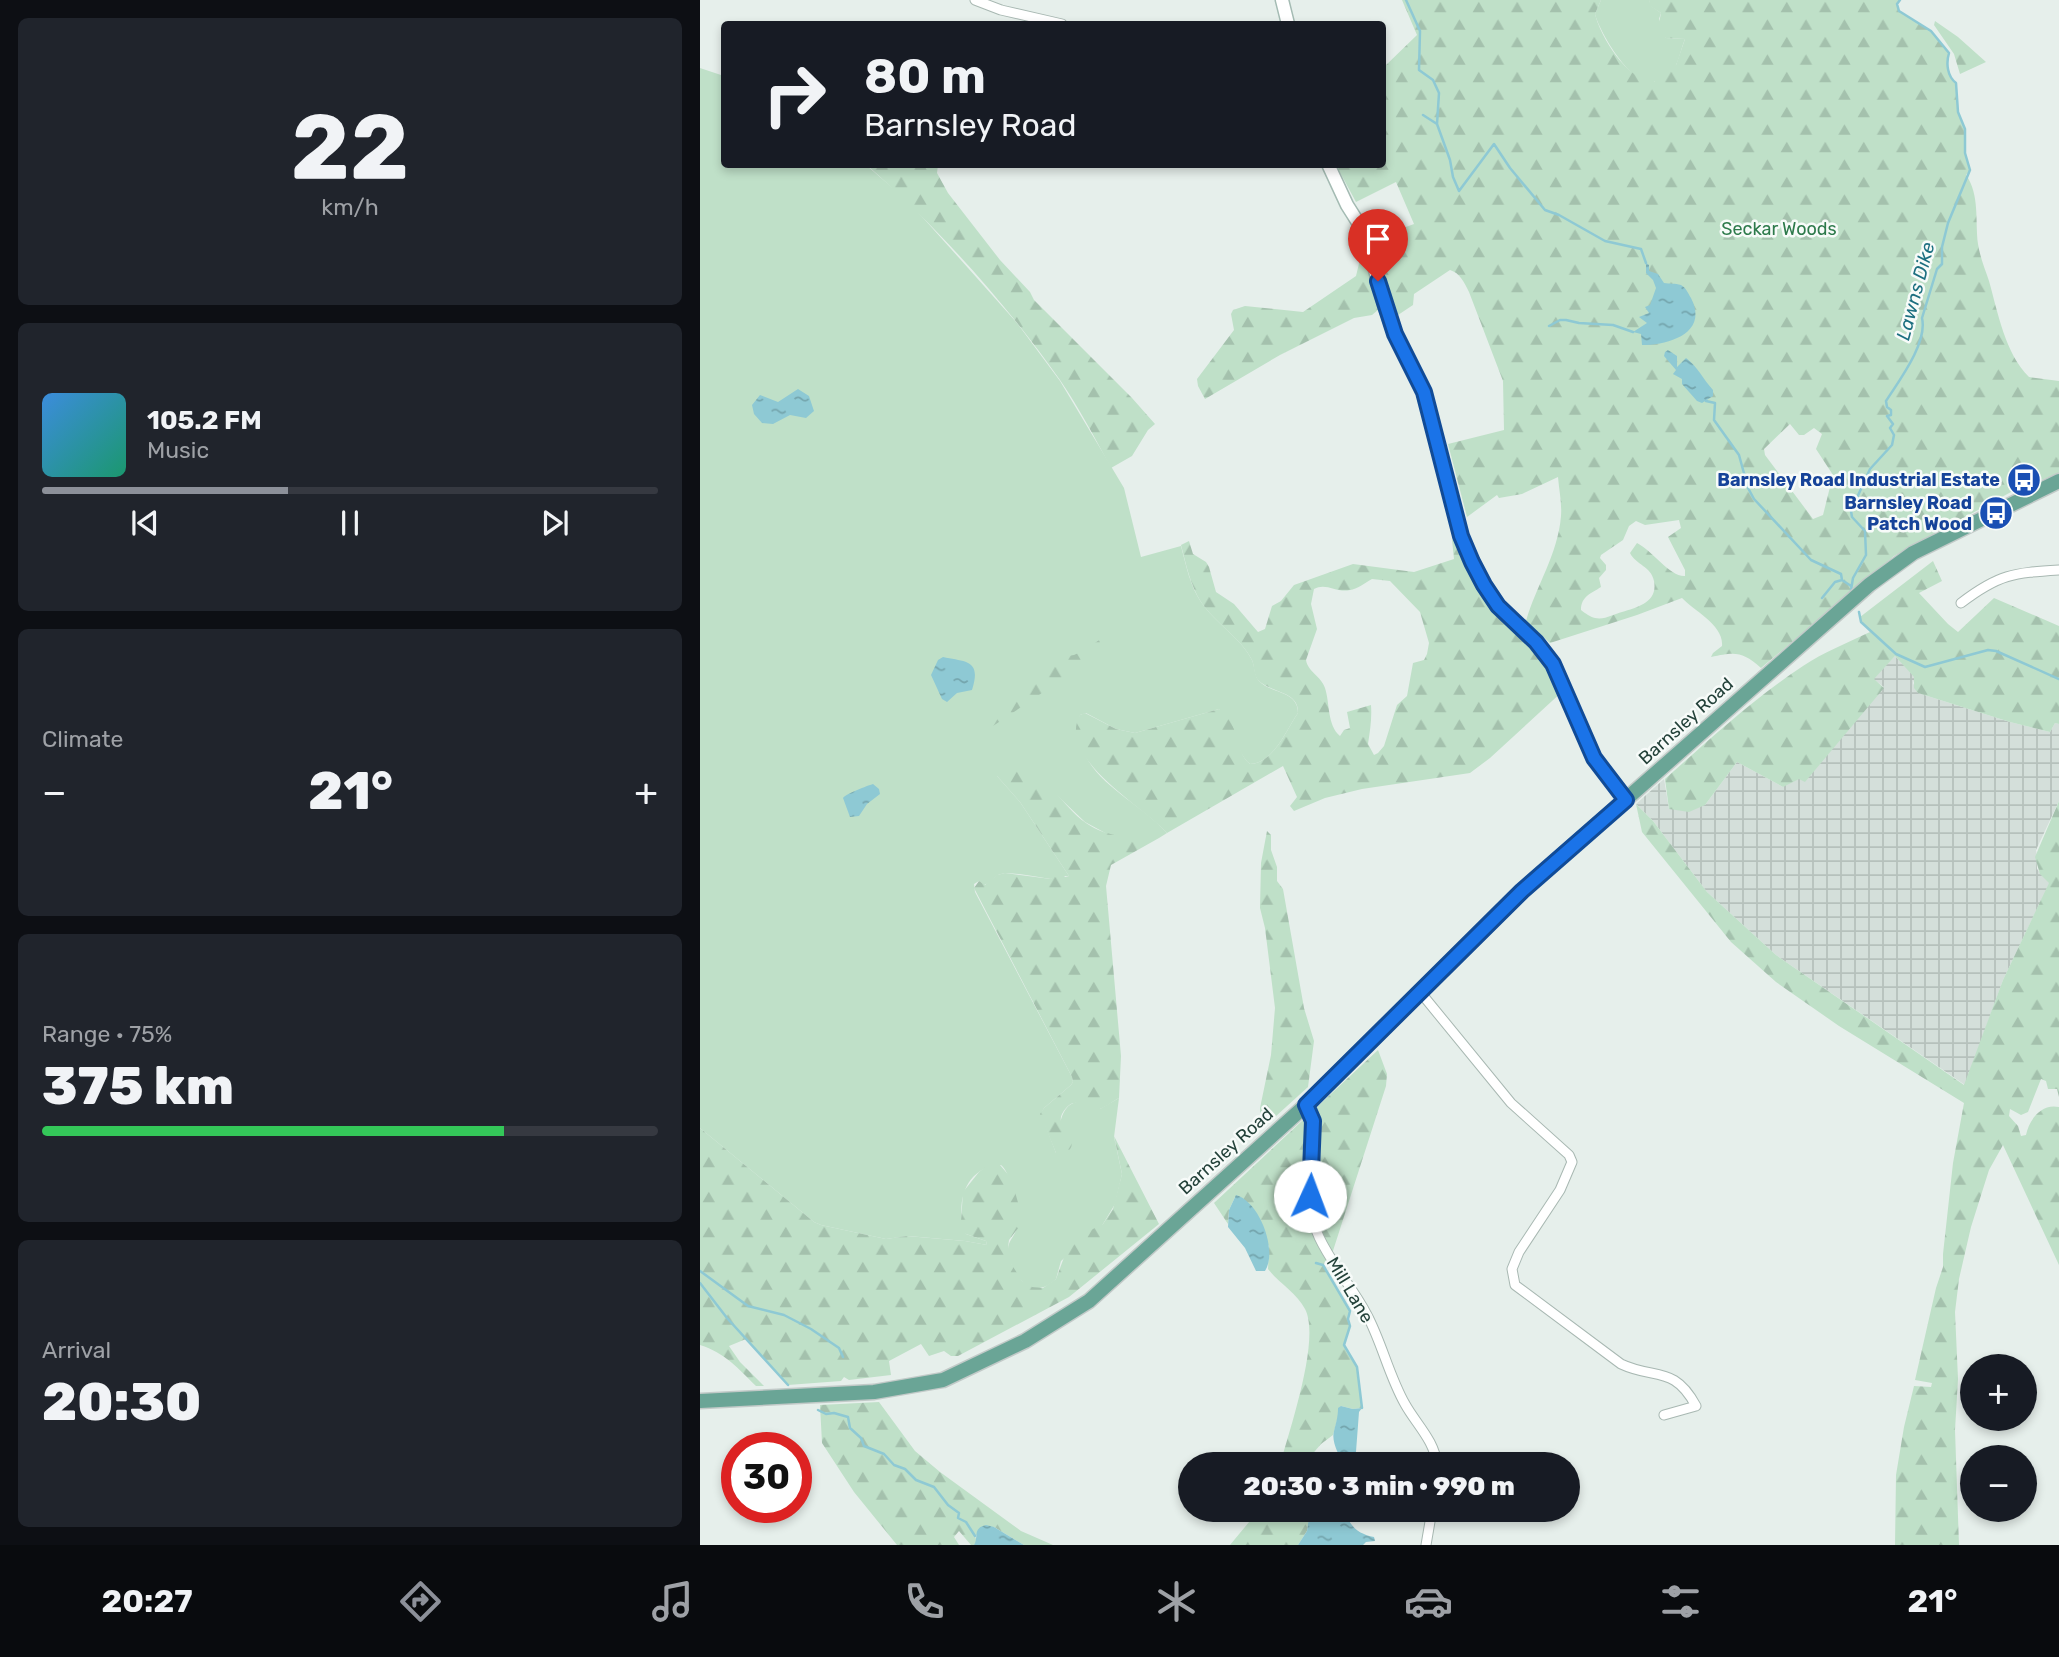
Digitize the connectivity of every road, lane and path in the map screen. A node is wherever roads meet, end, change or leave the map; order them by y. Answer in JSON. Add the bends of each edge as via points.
{"nodes":[{"id":1,"x":975,"y":0,"type":"edge"},
{"id":2,"x":1282,"y":0,"type":"edge"},
{"id":3,"x":1049,"y":21,"type":"edge"},
{"id":4,"x":1287,"y":21,"type":"edge"},
{"id":5,"x":1330,"y":168,"type":"edge"},
{"id":6,"x":2059,"y":481,"type":"edge"},
{"id":7,"x":2059,"y":570,"type":"edge"},
{"id":8,"x":1961,"y":603,"type":"dead end"},
{"id":9,"x":1626,"y":800,"type":"junction"},
{"id":10,"x":1421,"y":993,"type":"junction"},
{"id":11,"x":1306,"y":1105,"type":"junction"},
{"id":12,"x":700,"y":1401,"type":"edge"},
{"id":13,"x":1664,"y":1415,"type":"dead end"},
{"id":14,"x":1436,"y":1452,"type":"edge"},
{"id":15,"x":1430,"y":1522,"type":"edge"},
{"id":16,"x":1426,"y":1545,"type":"edge"}],
"edges":[{"from":1,"to":3,"type":"street"},
{"from":2,"to":4,"type":"street"},
{"from":5,"to":9,"type":"street","via":[[1366,234],[1386,311],[1424,392],[1461,536],[1472,562],[1498,606],[1553,664],[1594,758]]},
{"from":6,"to":9,"type":"main road","name":"Barnsley Road","via":[[1891,568]]},
{"from":7,"to":8,"type":"street","via":[[1998,578]]},
{"from":9,"to":10,"type":"main road","name":"Barnsley Road","via":[[1522,891]]},
{"from":10,"to":11,"type":"main road","name":"Barnsley Road"},
{"from":10,"to":13,"type":"street","via":[[1511,1103],[1572,1162],[1560,1190],[1518,1252],[1512,1269],[1515,1285],[1621,1364],[1672,1378],[1681,1385],[1696,1406]]},
{"from":11,"to":12,"type":"main road","name":"Barnsley Road","via":[[1089,1301],[1025,1341],[943,1380],[874,1392]]},
{"from":11,"to":14,"type":"street","name":"Mill Lane","via":[[1313,1121],[1310,1196],[1319,1237],[1368,1317],[1404,1403]]},
{"from":15,"to":16,"type":"street"}]}
